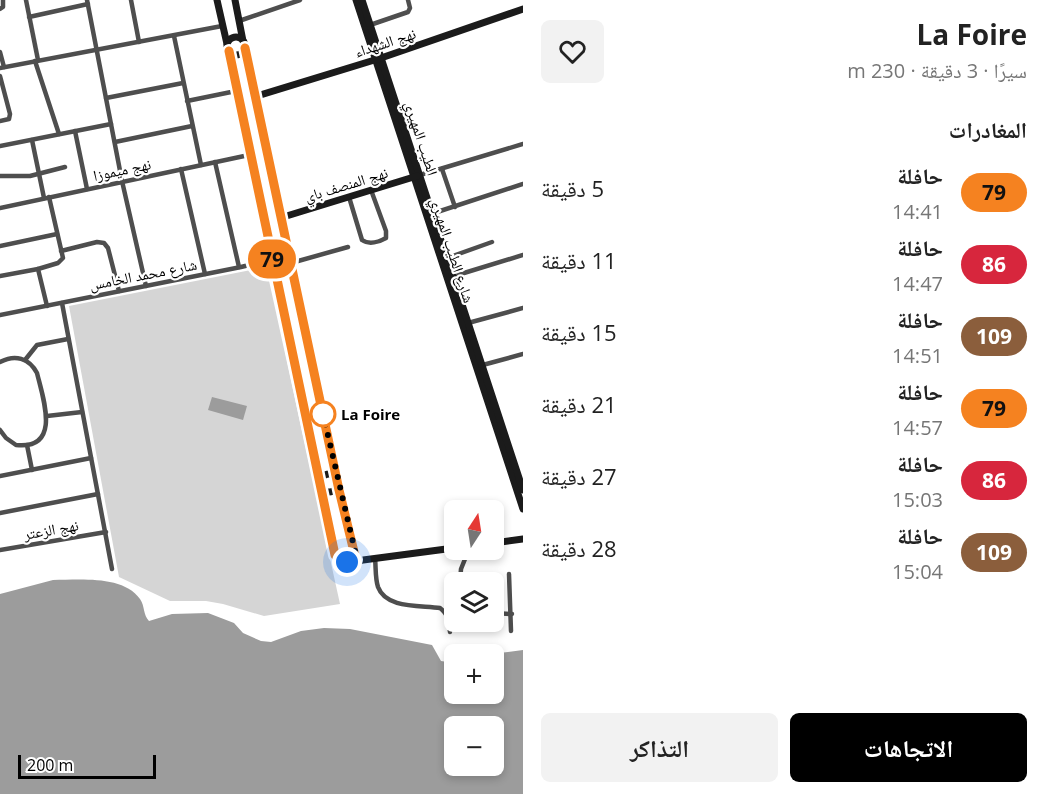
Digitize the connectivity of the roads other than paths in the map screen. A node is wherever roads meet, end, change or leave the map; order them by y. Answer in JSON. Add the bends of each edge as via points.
{"nodes":[{"id":1,"x":3,"y":0,"type":"edge"},
{"id":2,"x":26,"y":0,"type":"edge"},
{"id":3,"x":131,"y":0,"type":"edge"},
{"id":4,"x":217,"y":0,"type":"edge"},
{"id":5,"x":235,"y":0,"type":"edge"},
{"id":6,"x":300,"y":0,"type":"edge"},
{"id":7,"x":356,"y":0,"type":"edge"},
{"id":8,"x":362,"y":0,"type":"edge"},
{"id":9,"x":408,"y":0,"type":"edge"},
{"id":10,"x":88,"y":2,"type":"edge"},
{"id":11,"x":0,"y":9,"type":"edge"},
{"id":12,"x":523,"y":9,"type":"edge"},
{"id":13,"x":29,"y":17,"type":"junction"},
{"id":14,"x":239,"y":21,"type":"junction"},
{"id":15,"x":370,"y":25,"type":"junction"},
{"id":16,"x":222,"y":26,"type":"junction"},
{"id":17,"x":174,"y":36,"type":"junction"},
{"id":18,"x":139,"y":42,"type":"junction"},
{"id":19,"x":244,"y":44,"type":"junction"},
{"id":20,"x":228,"y":48,"type":"junction"},
{"id":21,"x":96,"y":50,"type":"junction"},
{"id":22,"x":0,"y":52,"type":"edge"},
{"id":23,"x":378,"y":59,"type":"junction"},
{"id":24,"x":37,"y":61,"type":"junction"},
{"id":25,"x":2,"y":67,"type":"edge"},
{"id":26,"x":0,"y":76,"type":"edge"},
{"id":27,"x":183,"y":82,"type":"junction"},
{"id":28,"x":236,"y":91,"type":"junction"},
{"id":29,"x":254,"y":97,"type":"junction"},
{"id":30,"x":106,"y":98,"type":"junction"},
{"id":31,"x":187,"y":101,"type":"junction"},
{"id":32,"x":0,"y":121,"type":"edge"},
{"id":33,"x":111,"y":124,"type":"junction"},
{"id":34,"x":192,"y":126,"type":"junction"},
{"id":35,"x":75,"y":131,"type":"junction"},
{"id":36,"x":59,"y":134,"type":"junction"},
{"id":37,"x":32,"y":140,"type":"junction"},
{"id":38,"x":115,"y":141,"type":"junction"},
{"id":39,"x":523,"y":144,"type":"edge"},
{"id":40,"x":0,"y":146,"type":"edge"},
{"id":41,"x":249,"y":155,"type":"junction"},
{"id":42,"x":215,"y":162,"type":"junction"},
{"id":43,"x":201,"y":165,"type":"junction"},
{"id":44,"x":65,"y":167,"type":"dead end"},
{"id":45,"x":181,"y":169,"type":"junction"},
{"id":46,"x":442,"y":169,"type":"junction"},
{"id":47,"x":39,"y":175,"type":"junction"},
{"id":48,"x":0,"y":176,"type":"edge"},
{"id":49,"x":417,"y":176,"type":"junction"},
{"id":50,"x":122,"y":181,"type":"junction"},
{"id":51,"x":523,"y":184,"type":"edge"},
{"id":52,"x":87,"y":189,"type":"junction"},
{"id":53,"x":371,"y":190,"type":"junction"},
{"id":54,"x":46,"y":197,"type":"junction"},
{"id":55,"x":349,"y":197,"type":"junction"},
{"id":56,"x":0,"y":207,"type":"edge"},
{"id":57,"x":455,"y":207,"type":"junction"},
{"id":58,"x":430,"y":215,"type":"junction"},
{"id":59,"x":280,"y":218,"type":"junction"},
{"id":60,"x":57,"y":234,"type":"junction"},
{"id":61,"x":492,"y":242,"type":"dead end"},
{"id":62,"x":0,"y":246,"type":"edge"},
{"id":63,"x":348,"y":247,"type":"dead end"},
{"id":64,"x":61,"y":251,"type":"junction"},
{"id":65,"x":290,"y":255,"type":"junction"},
{"id":66,"x":523,"y":255,"type":"edge"},
{"id":67,"x":447,"y":258,"type":"junction"},
{"id":68,"x":272,"y":259,"type":"junction"},
{"id":69,"x":291,"y":263,"type":"junction"},
{"id":70,"x":238,"y":267,"type":"junction"},
{"id":71,"x":38,"y":268,"type":"junction"},
{"id":72,"x":205,"y":274,"type":"junction"},
{"id":73,"x":0,"y":276,"type":"edge"},
{"id":74,"x":450,"y":278,"type":"junction"},
{"id":75,"x":146,"y":286,"type":"junction"},
{"id":76,"x":119,"y":291,"type":"junction"},
{"id":77,"x":62,"y":303,"type":"junction"},
{"id":78,"x":47,"y":306,"type":"junction"},
{"id":79,"x":523,"y":308,"type":"edge"},
{"id":80,"x":0,"y":315,"type":"edge"},
{"id":81,"x":465,"y":323,"type":"junction"},
{"id":82,"x":68,"y":339,"type":"junction"},
{"id":83,"x":523,"y":354,"type":"edge"},
{"id":84,"x":25,"y":360,"type":"junction"},
{"id":85,"x":0,"y":362,"type":"edge"},
{"id":86,"x":480,"y":366,"type":"junction"},
{"id":87,"x":82,"y":412,"type":"junction"},
{"id":88,"x":47,"y":416,"type":"junction"},
{"id":89,"x":0,"y":430,"type":"edge"},
{"id":90,"x":27,"y":445,"type":"junction"},
{"id":91,"x":91,"y":458,"type":"junction"},
{"id":92,"x":32,"y":470,"type":"junction"},
{"id":93,"x":0,"y":476,"type":"edge"},
{"id":94,"x":338,"y":482,"type":"junction"},
{"id":95,"x":321,"y":485,"type":"junction"},
{"id":96,"x":521,"y":485,"type":"edge"},
{"id":97,"x":98,"y":494,"type":"junction"},
{"id":98,"x":523,"y":509,"type":"edge"},
{"id":99,"x":0,"y":513,"type":"edge"},
{"id":100,"x":106,"y":532,"type":"junction"},
{"id":101,"x":523,"y":539,"type":"edge"},
{"id":102,"x":504,"y":542,"type":"edge"},
{"id":103,"x":0,"y":549,"type":"edge"},
{"id":104,"x":444,"y":549,"type":"edge"},
{"id":105,"x":375,"y":558,"type":"junction"},
{"id":106,"x":356,"y":560,"type":"junction"},
{"id":107,"x":112,"y":569,"type":"dead end"},
{"id":108,"x":509,"y":574,"type":"dead end"},
{"id":109,"x":444,"y":611,"type":"edge"},
{"id":110,"x":504,"y":614,"type":"edge"},
{"id":111,"x":512,"y":614,"type":"junction"},
{"id":112,"x":512,"y":631,"type":"dead end"}],
"edges":[{"from":1,"to":11,"type":"street"},
{"from":2,"to":13,"type":"street"},
{"from":3,"to":18,"type":"street"},
{"from":4,"to":16,"type":"street"},
{"from":5,"to":14,"type":"street"},
{"from":6,"to":14,"type":"street"},
{"from":7,"to":23,"type":"street","name":"شارع الطيب المهيري"},
{"from":8,"to":15,"type":"street"},
{"from":9,"to":15,"type":"street","via":[[408,12]]},
{"from":10,"to":13,"type":"street"},
{"from":10,"to":21,"type":"street"},
{"from":12,"to":23,"type":"street","name":"نهج الشهداء"},
{"from":13,"to":24,"type":"street"},
{"from":14,"to":19,"type":"street"},
{"from":15,"to":23,"type":"street"},
{"from":16,"to":17,"type":"street"},
{"from":16,"to":20,"type":"street"},
{"from":17,"to":18,"type":"street"},
{"from":17,"to":27,"type":"street"},
{"from":18,"to":21,"type":"street"},
{"from":19,"to":20,"type":"street","via":[[238,54]]},
{"from":19,"to":20,"type":"street","via":[[234,37]]},
{"from":19,"to":29,"type":"street"},
{"from":20,"to":28,"type":"street"},
{"from":21,"to":24,"type":"street"},
{"from":21,"to":30,"type":"street"},
{"from":22,"to":25,"type":"street"},
{"from":23,"to":29,"type":"street","name":"نهج الشهداء"},
{"from":23,"to":49,"type":"street","name":"شارع الطيب المهيري"},
{"from":24,"to":25,"type":"street"},
{"from":24,"to":36,"type":"street"},
{"from":26,"to":32,"type":"street","via":[[10,114],[9,119]]},
{"from":27,"to":30,"type":"street"},
{"from":27,"to":31,"type":"street"},
{"from":28,"to":31,"type":"street"},
{"from":28,"to":41,"type":"street"},
{"from":29,"to":59,"type":"street"},
{"from":30,"to":33,"type":"street"},
{"from":31,"to":34,"type":"street"},
{"from":33,"to":35,"type":"street"},
{"from":33,"to":38,"type":"street"},
{"from":34,"to":38,"type":"street"},
{"from":34,"to":43,"type":"street"},
{"from":35,"to":36,"type":"street"},
{"from":35,"to":52,"type":"street"},
{"from":36,"to":37,"type":"street"},
{"from":37,"to":40,"type":"street"},
{"from":37,"to":47,"type":"street"},
{"from":38,"to":50,"type":"street"},
{"from":39,"to":46,"type":"street"},
{"from":41,"to":42,"type":"street","name":"نهج ميموزا"},
{"from":41,"to":68,"type":"street"},
{"from":42,"to":43,"type":"street","name":"نهج ميموزا"},
{"from":42,"to":70,"type":"street"},
{"from":43,"to":45,"type":"street","name":"نهج ميموزا"},
{"from":44,"to":47,"type":"street"},
{"from":45,"to":50,"type":"street","name":"نهج ميموزا"},
{"from":45,"to":72,"type":"street"},
{"from":46,"to":49,"type":"street"},
{"from":46,"to":57,"type":"street"},
{"from":47,"to":48,"type":"street"},
{"from":47,"to":54,"type":"street"},
{"from":49,"to":53,"type":"street","name":"نهج المنصف باي"},
{"from":49,"to":58,"type":"street","name":"شارع الطيب المهيري"},
{"from":50,"to":52,"type":"street","name":"نهج ميموزا"},
{"from":50,"to":75,"type":"street"},
{"from":51,"to":57,"type":"street"},
{"from":52,"to":54,"type":"street","name":"نهج ميموزا"},
{"from":53,"to":55,"type":"street","name":"نهج المنصف باي"},
{"from":53,"to":55,"type":"street","via":[[386,231],[386,238],[378,242],[362,240]]},
{"from":54,"to":56,"type":"street","name":"نهج ميموزا"},
{"from":54,"to":60,"type":"street"},
{"from":55,"to":59,"type":"street","name":"نهج المنصف باي"},
{"from":57,"to":58,"type":"street"},
{"from":58,"to":67,"type":"street"},
{"from":58,"to":74,"type":"street","name":"شارع الطيب المهيري"},
{"from":59,"to":65,"type":"street"},
{"from":60,"to":62,"type":"street"},
{"from":60,"to":64,"type":"street"},
{"from":61,"to":67,"type":"street"},
{"from":63,"to":69,"type":"street"},
{"from":64,"to":71,"type":"street","via":[[61,262]]},
{"from":64,"to":76,"type":"street","via":[[104,243]]},
{"from":65,"to":68,"type":"street","name":"شارع محمد الخامس"},
{"from":65,"to":69,"type":"street"},
{"from":66,"to":74,"type":"street"},
{"from":67,"to":74,"type":"street"},
{"from":68,"to":70,"type":"street","name":"شارع محمد الخامس"},
{"from":68,"to":95,"type":"street"},
{"from":69,"to":94,"type":"street"},
{"from":70,"to":72,"type":"street","name":"شارع محمد الخامس"},
{"from":71,"to":73,"type":"street"},
{"from":71,"to":78,"type":"street"},
{"from":72,"to":75,"type":"street","name":"شارع محمد الخامس"},
{"from":74,"to":81,"type":"street","name":"شارع الطيب المهيري"},
{"from":75,"to":76,"type":"street","name":"شارع محمد الخامس"},
{"from":76,"to":77,"type":"street","name":"شارع محمد الخامس"},
{"from":77,"to":78,"type":"street","name":"شارع محمد الخامس"},
{"from":77,"to":82,"type":"street"},
{"from":78,"to":80,"type":"street","name":"شارع محمد الخامس"},
{"from":79,"to":81,"type":"street"},
{"from":81,"to":86,"type":"street","name":"شارع الطيب المهيري"},
{"from":82,"to":84,"type":"street","via":[[41,342]]},
{"from":82,"to":87,"type":"street"},
{"from":83,"to":86,"type":"street"},
{"from":84,"to":85,"type":"street","via":[[9,357]]},
{"from":84,"to":88,"type":"street","via":[[37,373]]},
{"from":86,"to":96,"type":"street","name":"شارع الطيب المهيري"},
{"from":87,"to":88,"type":"street"},
{"from":87,"to":91,"type":"street"},
{"from":88,"to":90,"type":"street","via":[[43,436]]},
{"from":89,"to":90,"type":"street","via":[[16,445]]},
{"from":90,"to":92,"type":"street"},
{"from":91,"to":92,"type":"street"},
{"from":91,"to":97,"type":"street"},
{"from":92,"to":93,"type":"street"},
{"from":94,"to":95,"type":"street","via":[[331,492],[324,491]]},
{"from":94,"to":95,"type":"street","via":[[327,475]]},
{"from":94,"to":106,"type":"street"},
{"from":95,"to":106,"type":"street","via":[[336,557],[342,562]]},
{"from":96,"to":98,"type":"street","name":"شارع الطيب المهيري"},
{"from":97,"to":99,"type":"street","name":"نهج الزعتر"},
{"from":97,"to":100,"type":"street"},
{"from":100,"to":103,"type":"street","name":"نهج الزعتر"},
{"from":100,"to":107,"type":"street"},
{"from":101,"to":102,"type":"street"},
{"from":104,"to":105,"type":"street"},
{"from":105,"to":106,"type":"street"},
{"from":105,"to":109,"type":"street","via":[[379,590],[389,599]]},
{"from":108,"to":111,"type":"street"},
{"from":110,"to":111,"type":"street"},
{"from":111,"to":112,"type":"street"}]}
